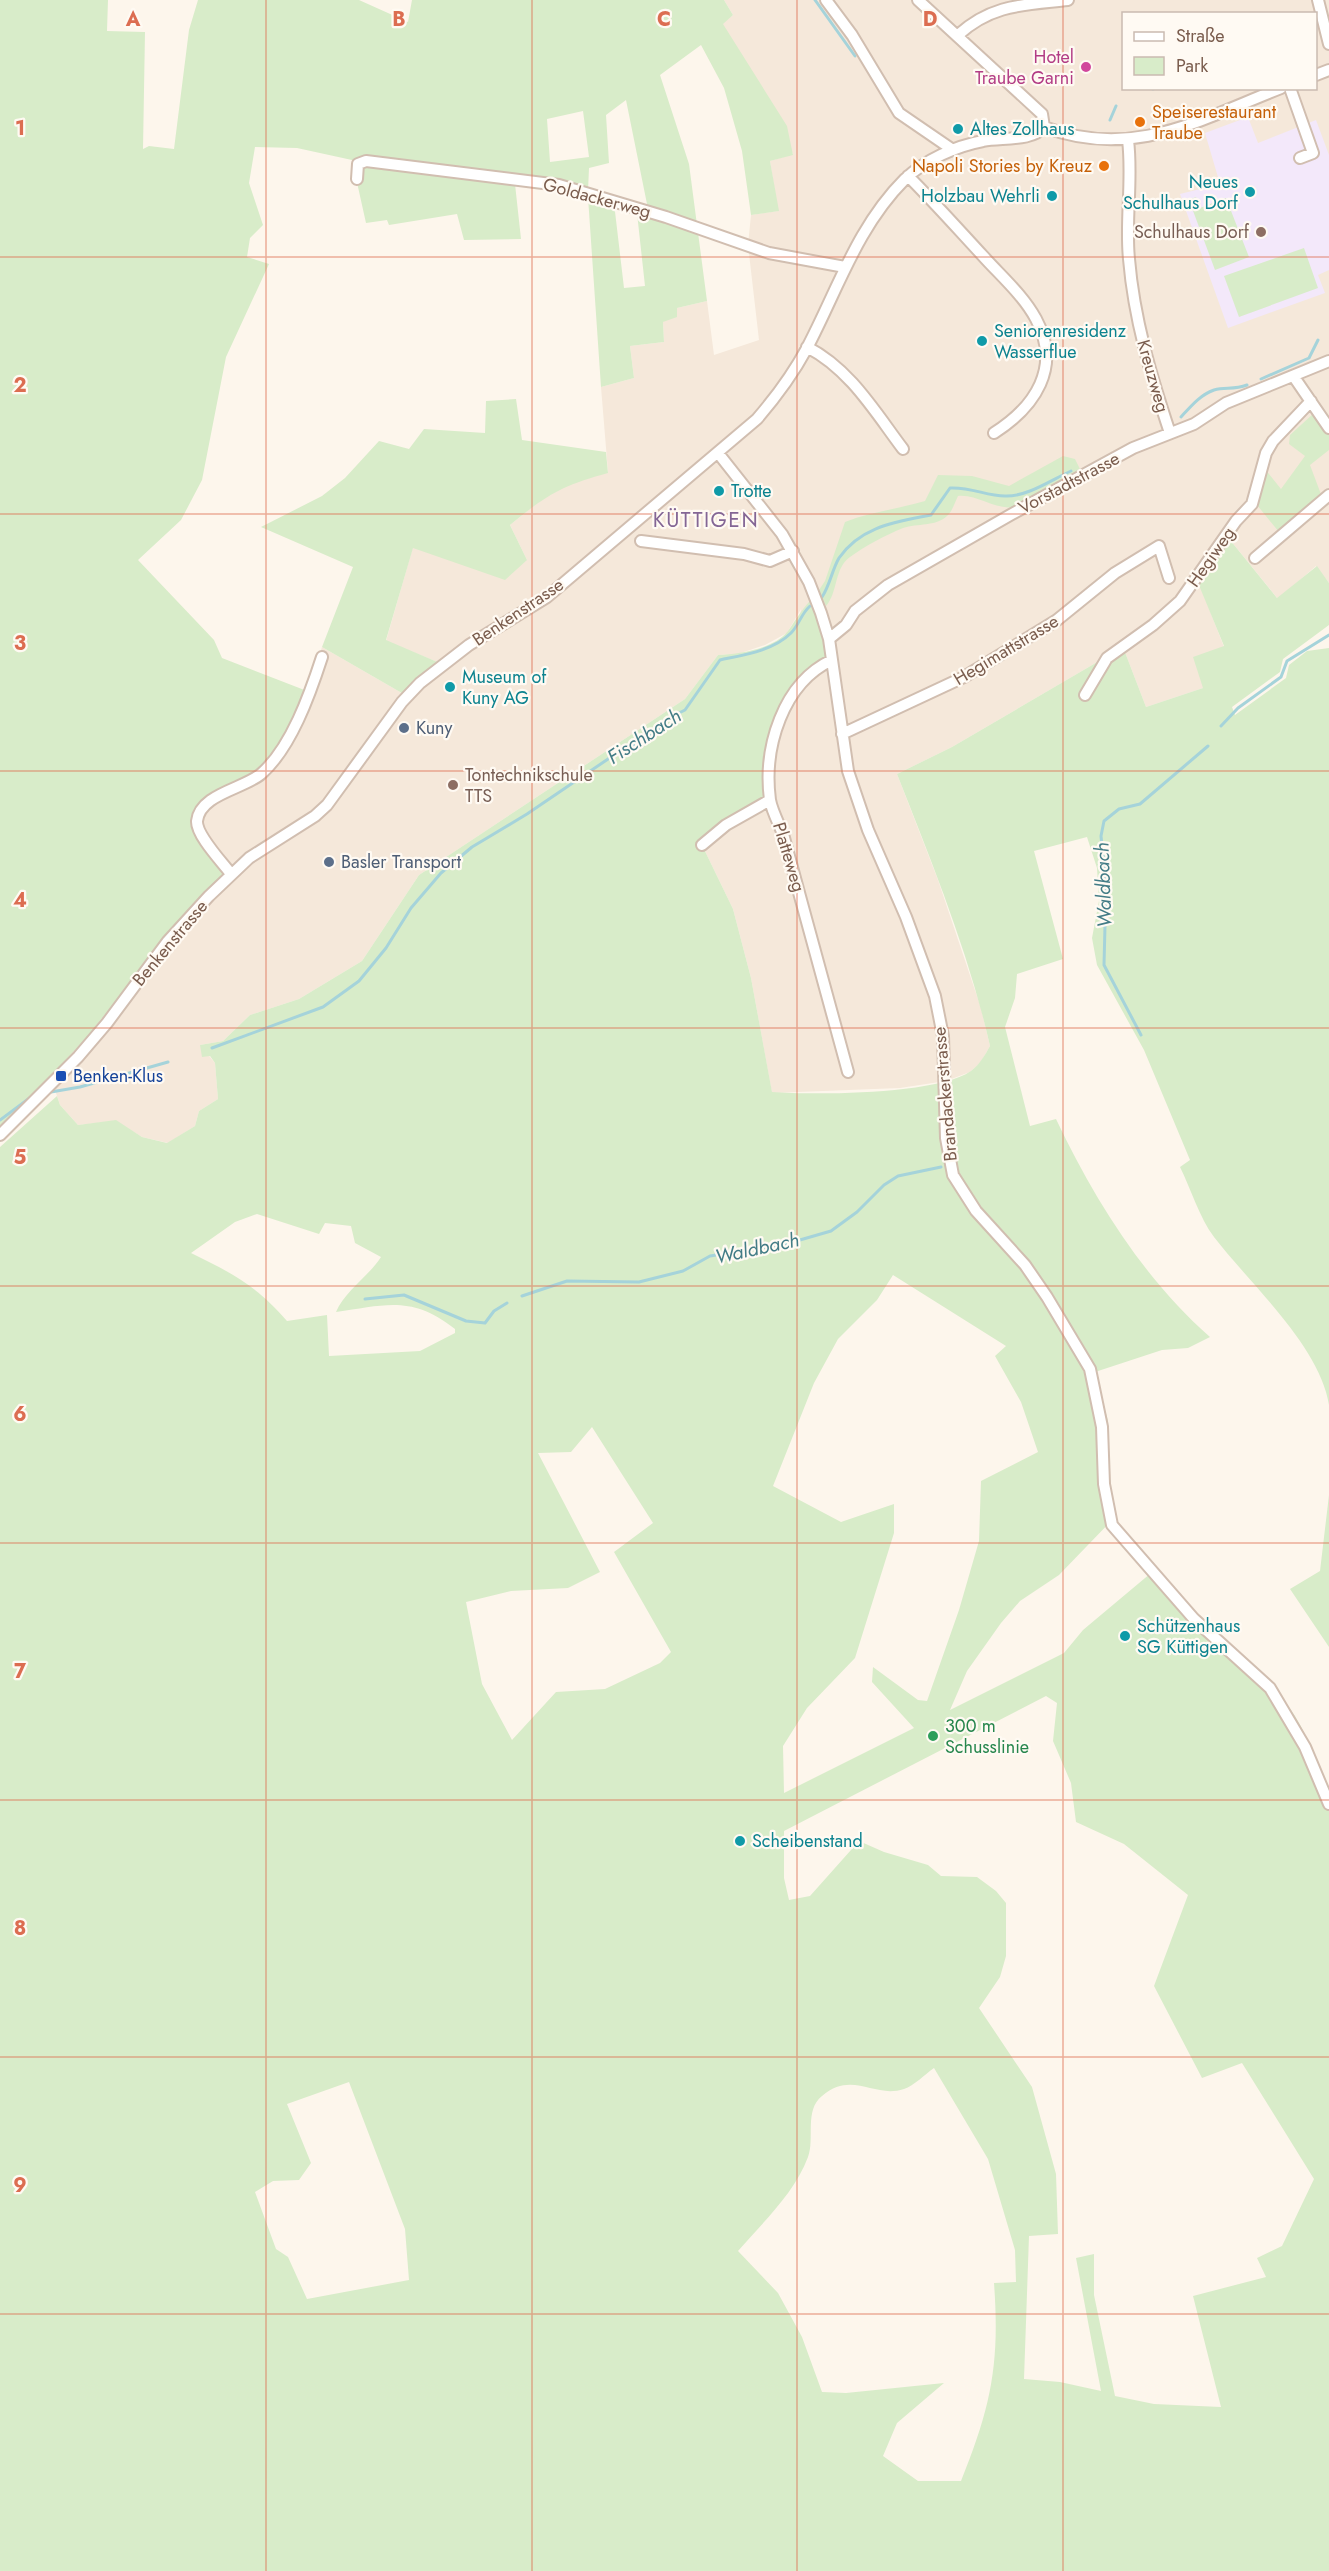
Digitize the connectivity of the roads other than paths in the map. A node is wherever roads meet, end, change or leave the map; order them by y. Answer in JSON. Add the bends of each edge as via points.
{"nodes":[{"id":1,"x":826,"y":0,"type":"edge"},
{"id":2,"x":918,"y":0,"type":"edge"},
{"id":3,"x":1068,"y":0,"type":"edge"},
{"id":4,"x":1318,"y":0,"type":"edge"},
{"id":5,"x":958,"y":35,"type":"junction"},
{"id":6,"x":1329,"y":45,"type":"edge"},
{"id":7,"x":1276,"y":90,"type":"edge"},
{"id":8,"x":1291,"y":90,"type":"edge"},
{"id":9,"x":1044,"y":127,"type":"junction"},
{"id":10,"x":1128,"y":140,"type":"junction"},
{"id":11,"x":953,"y":150,"type":"junction"},
{"id":12,"x":1300,"y":158,"type":"dead end"},
{"id":13,"x":908,"y":176,"type":"junction"},
{"id":14,"x":357,"y":179,"type":"dead end"},
{"id":15,"x":845,"y":267,"type":"junction"},
{"id":16,"x":807,"y":347,"type":"junction"},
{"id":17,"x":1329,"y":361,"type":"edge"},
{"id":18,"x":1294,"y":377,"type":"junction"},
{"id":19,"x":1311,"y":401,"type":"junction"},
{"id":20,"x":1329,"y":428,"type":"edge"},
{"id":21,"x":994,"y":433,"type":"dead end"},
{"id":22,"x":1170,"y":433,"type":"junction"},
{"id":23,"x":903,"y":449,"type":"dead end"},
{"id":24,"x":718,"y":453,"type":"junction"},
{"id":25,"x":1329,"y":495,"type":"edge"},
{"id":26,"x":641,"y":541,"type":"dead end"},
{"id":27,"x":793,"y":551,"type":"junction"},
{"id":28,"x":1255,"y":558,"type":"dead end"},
{"id":29,"x":1169,"y":578,"type":"dead end"},
{"id":30,"x":829,"y":639,"type":"junction"},
{"id":31,"x":322,"y":657,"type":"dead end"},
{"id":32,"x":832,"y":660,"type":"junction"},
{"id":33,"x":1085,"y":695,"type":"dead end"},
{"id":34,"x":842,"y":734,"type":"junction"},
{"id":35,"x":770,"y":800,"type":"junction"},
{"id":36,"x":702,"y":845,"type":"dead end"},
{"id":37,"x":231,"y":874,"type":"junction"},
{"id":38,"x":849,"y":1072,"type":"dead end"},
{"id":39,"x":0,"y":1135,"type":"edge"},
{"id":40,"x":1329,"y":1804,"type":"edge"}],
"edges":[{"from":1,"to":11,"type":"street","via":[[899,113]]},
{"from":2,"to":5,"type":"street"},
{"from":3,"to":5,"type":"street","via":[[999,9],[982,15]]},
{"from":4,"to":6,"type":"street"},
{"from":5,"to":9,"type":"street","via":[[1042,114]]},
{"from":7,"to":10,"type":"street","via":[[1191,125]]},
{"from":8,"to":12,"type":"street","via":[[1313,153]]},
{"from":9,"to":10,"type":"street","via":[[1086,140]]},
{"from":9,"to":11,"type":"street","name":"Benkenstrasse","via":[[1034,135],[982,141]]},
{"from":10,"to":22,"type":"street","name":"Kreuzweg","via":[[1128,256],[1134,309]]},
{"from":11,"to":13,"type":"street","name":"Benkenstrasse"},
{"from":13,"to":15,"type":"street","name":"Benkenstrasse","via":[[866,226]]},
{"from":13,"to":21,"type":"street","via":[[1015,291],[1036,319],[1045,340],[1044,370],[1037,392],[1014,421]]},
{"from":14,"to":15,"type":"street","name":"Goldackerweg","via":[[358,164],[366,160],[559,185],[769,253]]},
{"from":15,"to":16,"type":"street","name":"Benkenstrasse"},
{"from":16,"to":23,"type":"street","via":[[829,358],[853,382]]},
{"from":16,"to":24,"type":"street","name":"Benkenstrasse","via":[[779,393]]},
{"from":17,"to":18,"type":"street","name":"Vorstadtstrasse"},
{"from":18,"to":19,"type":"street"},
{"from":18,"to":22,"type":"street","name":"Vorstadtstrasse","via":[[1226,403],[1194,424]]},
{"from":19,"to":20,"type":"street"},
{"from":19,"to":33,"type":"street","name":"Hegiweg","via":[[1273,441],[1252,504],[1180,600],[1107,658]]},
{"from":22,"to":30,"type":"street","name":"Vorstadtstrasse","via":[[1132,448],[888,585],[855,611]]},
{"from":24,"to":27,"type":"street","name":"Brandackerstrasse"},
{"from":24,"to":37,"type":"street","name":"Benkenstrasse","via":[[547,597],[469,645],[420,682],[327,805]]},
{"from":25,"to":28,"type":"street"},
{"from":26,"to":27,"type":"street","via":[[770,561]]},
{"from":27,"to":30,"type":"street","name":"Brandackerstrasse"},
{"from":29,"to":34,"type":"street","name":"Hegimattstrasse","via":[[1159,546],[1115,573],[1058,620],[964,677]]},
{"from":30,"to":32,"type":"street","name":"Brandackerstrasse"},
{"from":31,"to":37,"type":"street","via":[[294,728],[263,772],[248,784],[212,800],[197,818],[197,828]]},
{"from":32,"to":34,"type":"street","name":"Brandackerstrasse"},
{"from":32,"to":35,"type":"street","name":"Platteweg","via":[[813,669],[785,708],[772,746]]},
{"from":34,"to":40,"type":"street","name":"Brandackerstrasse","via":[[859,804],[935,996],[943,1036],[946,1138],[953,1175],[976,1211],[1042,1289],[1090,1369],[1102,1427],[1104,1484],[1112,1525],[1194,1619],[1270,1688],[1305,1747]]},
{"from":35,"to":36,"type":"street","via":[[726,825]]},
{"from":35,"to":38,"type":"street","name":"Platteweg","via":[[783,834]]},
{"from":37,"to":39,"type":"street","name":"Benkenstrasse","via":[[168,941],[78,1057]]}]}
